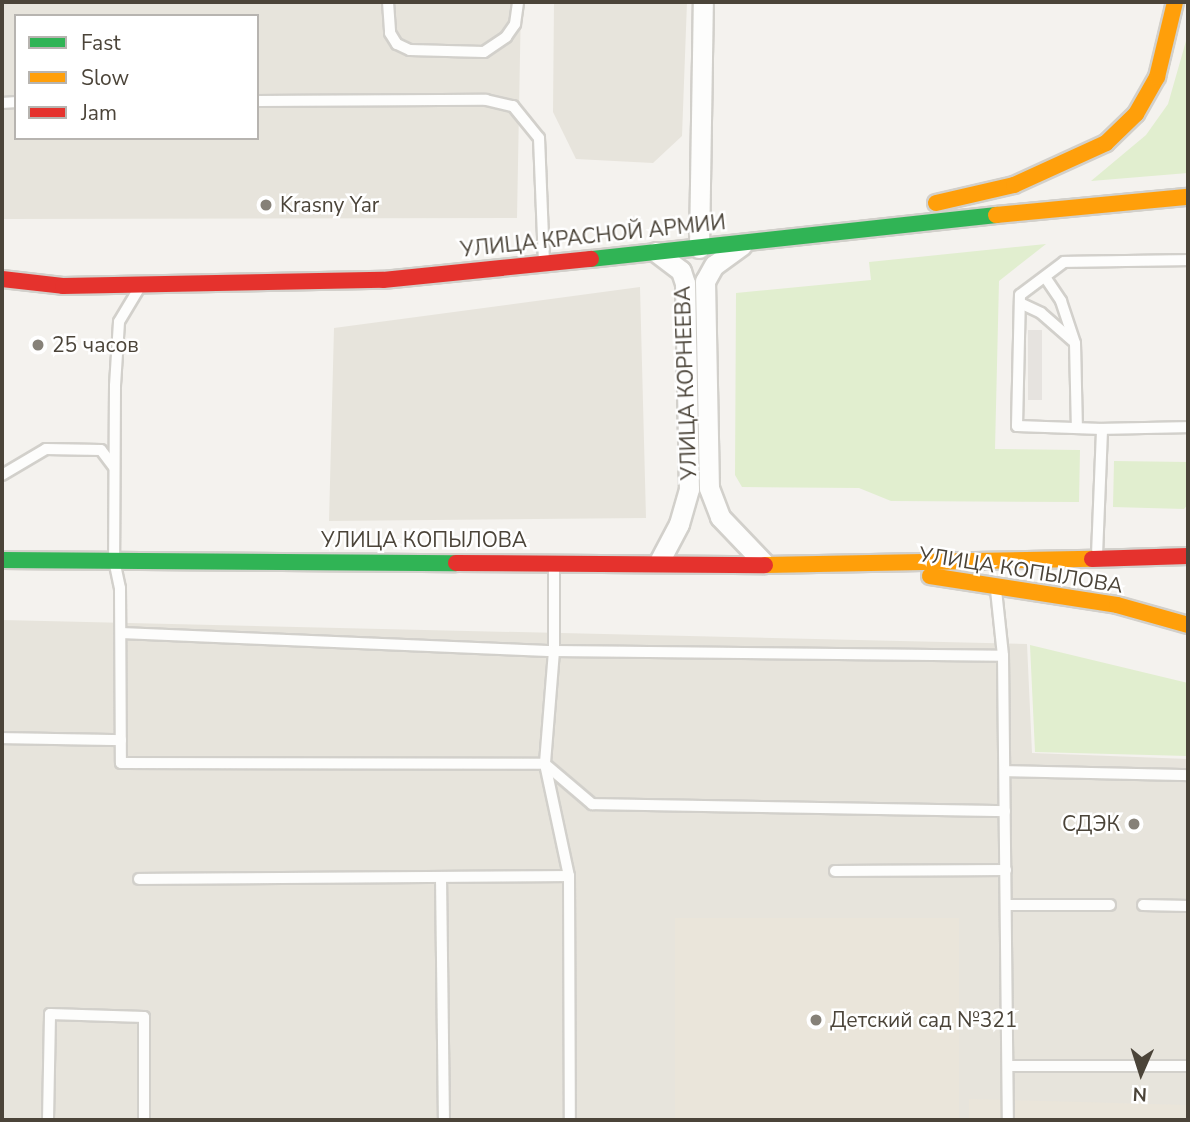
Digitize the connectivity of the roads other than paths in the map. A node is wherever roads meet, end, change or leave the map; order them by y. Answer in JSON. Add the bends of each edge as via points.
{"nodes":[{"id":1,"x":388,"y":2,"type":"edge"},
{"id":2,"x":518,"y":2,"type":"edge"},
{"id":3,"x":703,"y":2,"type":"edge"},
{"id":4,"x":1175,"y":2,"type":"edge"},
{"id":5,"x":259,"y":101,"type":"edge"},
{"id":6,"x":1188,"y":197,"type":"edge"},
{"id":7,"x":816,"y":230,"type":"junction"},
{"id":8,"x":749,"y":241,"type":"junction"},
{"id":9,"x":699,"y":248,"type":"junction"},
{"id":10,"x":656,"y":252,"type":"junction"},
{"id":11,"x":1188,"y":260,"type":"edge"},
{"id":12,"x":544,"y":263,"type":"junction"},
{"id":13,"x":1045,"y":277,"type":"junction"},
{"id":14,"x":2,"y":279,"type":"edge"},
{"id":15,"x":140,"y":286,"type":"junction"},
{"id":16,"x":1020,"y":303,"type":"junction"},
{"id":17,"x":1075,"y":343,"type":"junction"},
{"id":18,"x":1188,"y":427,"type":"edge"},
{"id":19,"x":1077,"y":428,"type":"junction"},
{"id":20,"x":1102,"y":429,"type":"junction"},
{"id":21,"x":114,"y":467,"type":"junction"},
{"id":22,"x":2,"y":475,"type":"edge"},
{"id":23,"x":1097,"y":556,"type":"junction"},
{"id":24,"x":1188,"y":556,"type":"edge"},
{"id":25,"x":2,"y":560,"type":"edge"},
{"id":26,"x":114,"y":560,"type":"junction"},
{"id":27,"x":554,"y":560,"type":"junction"},
{"id":28,"x":659,"y":562,"type":"junction"},
{"id":29,"x":764,"y":563,"type":"junction"},
{"id":30,"x":846,"y":565,"type":"junction"},
{"id":31,"x":996,"y":585,"type":"junction"},
{"id":32,"x":1188,"y":625,"type":"edge"},
{"id":33,"x":121,"y":633,"type":"junction"},
{"id":34,"x":554,"y":651,"type":"junction"},
{"id":35,"x":1003,"y":656,"type":"junction"},
{"id":36,"x":2,"y":738,"type":"edge"},
{"id":37,"x":121,"y":740,"type":"junction"},
{"id":38,"x":545,"y":764,"type":"junction"},
{"id":39,"x":1005,"y":771,"type":"junction"},
{"id":40,"x":1188,"y":775,"type":"edge"},
{"id":41,"x":1005,"y":811,"type":"junction"},
{"id":42,"x":1006,"y":870,"type":"junction"},
{"id":43,"x":835,"y":871,"type":"dead end"},
{"id":44,"x":569,"y":876,"type":"junction"},
{"id":45,"x":441,"y":877,"type":"junction"},
{"id":46,"x":139,"y":880,"type":"dead end"},
{"id":47,"x":1007,"y":905,"type":"junction"},
{"id":48,"x":1110,"y":905,"type":"dead end"},
{"id":49,"x":1143,"y":905,"type":"dead end"},
{"id":50,"x":1188,"y":906,"type":"edge"},
{"id":51,"x":1010,"y":1066,"type":"junction"},
{"id":52,"x":1188,"y":1066,"type":"edge"},
{"id":53,"x":48,"y":1120,"type":"edge"},
{"id":54,"x":144,"y":1120,"type":"edge"},
{"id":55,"x":444,"y":1120,"type":"edge"},
{"id":56,"x":570,"y":1120,"type":"edge"},
{"id":57,"x":1008,"y":1120,"type":"edge"}],
"edges":[{"from":1,"to":2,"type":"lane","via":[[390,33],[397,44],[410,50],[484,52],[506,37],[515,24]]},
{"from":3,"to":9,"type":"street"},
{"from":4,"to":7,"type":"main road","via":[[1157,77],[1136,114],[1106,143],[1014,185]]},
{"from":5,"to":12,"type":"lane","via":[[486,100],[513,106],[539,138]]},
{"from":6,"to":7,"type":"main road","name":"УЛИЦА КРАСНОЙ АРМИИ"},
{"from":7,"to":8,"type":"main road","name":"УЛИЦА КРАСНОЙ АРМИИ"},
{"from":8,"to":9,"type":"main road","name":"УЛИЦА КРАСНОЙ АРМИИ"},
{"from":8,"to":29,"type":"street","via":[[714,265],[705,281],[709,488],[720,517]]},
{"from":9,"to":10,"type":"main road","name":"УЛИЦА КРАСНОЙ АРМИИ"},
{"from":10,"to":12,"type":"main road","name":"УЛИЦА КРАСНОЙ АРМИИ"},
{"from":10,"to":28,"type":"street","name":"УЛИЦА КОРНЕЕВА","via":[[681,271],[685,283],[689,489],[679,524]]},
{"from":11,"to":13,"type":"lane","via":[[1064,262]]},
{"from":12,"to":15,"type":"main road","name":"УЛИЦА КРАСНОЙ АРМИИ","via":[[383,280]]},
{"from":13,"to":16,"type":"lane","via":[[1020,295]]},
{"from":13,"to":17,"type":"lane","via":[[1061,301]]},
{"from":14,"to":15,"type":"main road","name":"УЛИЦА КРАСНОЙ АРМИИ","via":[[63,286]]},
{"from":15,"to":21,"type":"lane","via":[[120,322]]},
{"from":16,"to":17,"type":"lane","via":[[1041,313]]},
{"from":16,"to":19,"type":"lane","via":[[1017,426]]},
{"from":17,"to":19,"type":"lane"},
{"from":18,"to":20,"type":"lane"},
{"from":19,"to":20,"type":"lane"},
{"from":20,"to":23,"type":"lane"},
{"from":21,"to":22,"type":"lane","via":[[101,450],[46,449]]},
{"from":21,"to":26,"type":"lane"},
{"from":23,"to":24,"type":"main road","name":"УЛИЦА КОПЫЛОВА"},
{"from":23,"to":30,"type":"main road","name":"УЛИЦА КОПЫЛОВА"},
{"from":25,"to":26,"type":"main road","name":"УЛИЦА КОПЫЛОВА"},
{"from":26,"to":27,"type":"main road","name":"УЛИЦА КОПЫЛОВА"},
{"from":26,"to":33,"type":"lane"},
{"from":27,"to":28,"type":"main road","name":"УЛИЦА КОПЫЛОВА"},
{"from":27,"to":34,"type":"lane"},
{"from":28,"to":29,"type":"main road","name":"УЛИЦА КОПЫЛОВА"},
{"from":29,"to":30,"type":"main road","name":"УЛИЦА КОПЫЛОВА"},
{"from":30,"to":31,"type":"main road","name":"УЛИЦА КОПЫЛОВА"},
{"from":31,"to":32,"type":"main road","name":"УЛИЦА КОПЫЛОВА","via":[[1117,605]]},
{"from":31,"to":35,"type":"lane"},
{"from":33,"to":34,"type":"lane"},
{"from":33,"to":37,"type":"lane"},
{"from":34,"to":35,"type":"lane"},
{"from":34,"to":38,"type":"lane"},
{"from":35,"to":39,"type":"lane"},
{"from":36,"to":37,"type":"lane"},
{"from":37,"to":38,"type":"lane","via":[[121,764]]},
{"from":38,"to":41,"type":"lane","via":[[592,804]]},
{"from":38,"to":44,"type":"lane"},
{"from":39,"to":40,"type":"lane"},
{"from":39,"to":41,"type":"lane"},
{"from":41,"to":42,"type":"lane"},
{"from":42,"to":43,"type":"lane"},
{"from":42,"to":47,"type":"lane"},
{"from":44,"to":45,"type":"lane"},
{"from":44,"to":56,"type":"lane"},
{"from":45,"to":46,"type":"lane"},
{"from":45,"to":55,"type":"lane"},
{"from":47,"to":48,"type":"lane"},
{"from":47,"to":51,"type":"lane","via":[[1004,1025]]},
{"from":49,"to":50,"type":"lane"},
{"from":51,"to":52,"type":"lane"},
{"from":51,"to":57,"type":"lane"},
{"from":53,"to":54,"type":"lane","via":[[50,1014],[144,1017]]}]}
